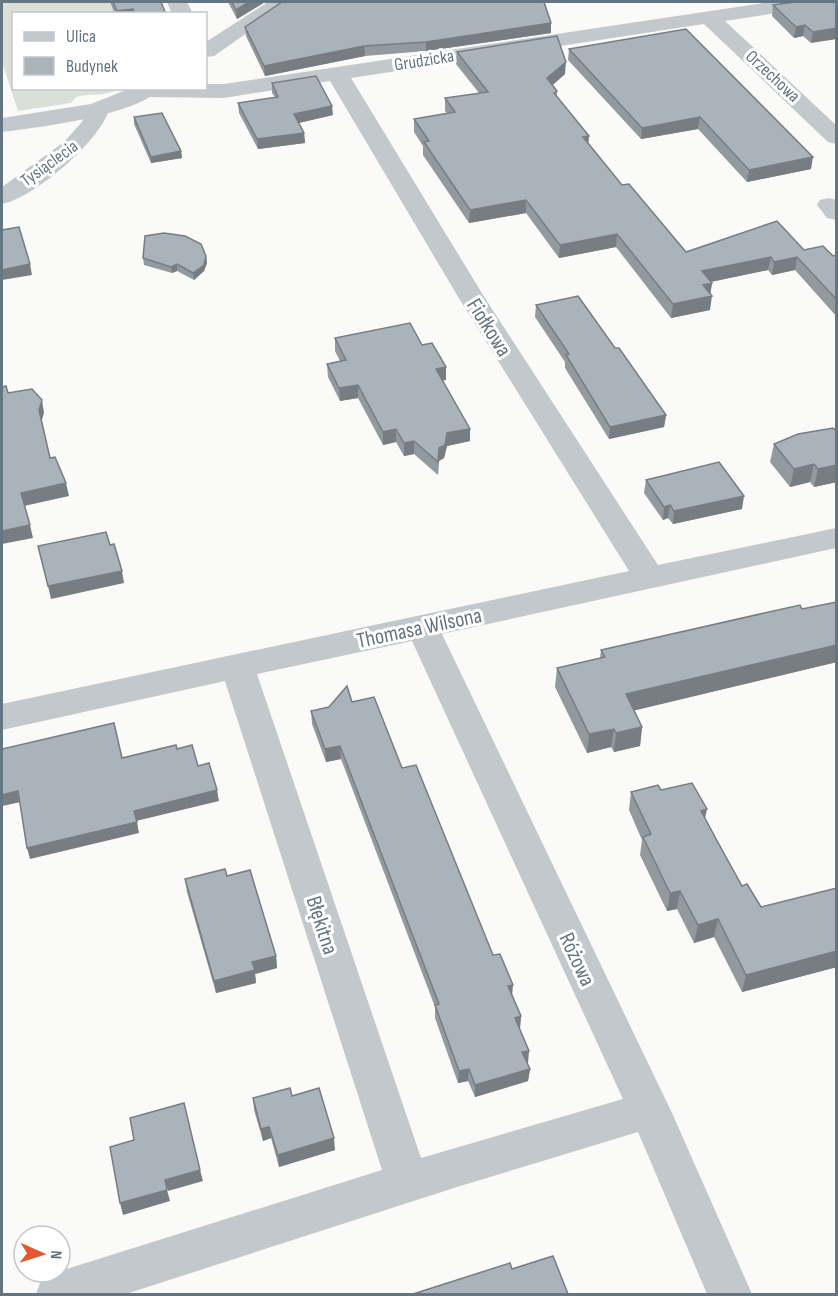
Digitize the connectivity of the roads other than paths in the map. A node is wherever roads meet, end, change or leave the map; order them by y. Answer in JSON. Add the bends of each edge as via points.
{"nodes":[{"id":1,"x":281,"y":2,"type":"edge"},
{"id":2,"x":808,"y":2,"type":"edge"},
{"id":3,"x":781,"y":3,"type":"edge"},
{"id":4,"x":708,"y":16,"type":"junction"},
{"id":5,"x":208,"y":47,"type":"edge"},
{"id":6,"x":337,"y":74,"type":"junction"},
{"id":7,"x":145,"y":90,"type":"edge"},
{"id":8,"x":186,"y":90,"type":"edge"},
{"id":9,"x":98,"y":110,"type":"junction"},
{"id":10,"x":2,"y":125,"type":"edge"},
{"id":11,"x":837,"y":137,"type":"edge"},
{"id":12,"x":2,"y":197,"type":"edge"},
{"id":13,"x":837,"y":538,"type":"edge"},
{"id":14,"x":649,"y":577,"type":"junction"},
{"id":15,"x":422,"y":626,"type":"junction"},
{"id":16,"x":237,"y":666,"type":"junction"},
{"id":17,"x":2,"y":717,"type":"edge"},
{"id":18,"x":649,"y":1110,"type":"junction"},
{"id":19,"x":408,"y":1183,"type":"junction"},
{"id":20,"x":58,"y":1294,"type":"edge"},
{"id":21,"x":730,"y":1294,"type":"edge"}],
"edges":[{"from":1,"to":5,"type":"street"},
{"from":2,"to":3,"type":"street","name":"Grudzicka"},
{"from":3,"to":4,"type":"street","name":"Grudzicka"},
{"from":4,"to":6,"type":"street","name":"Grudzicka","via":[[631,19]]},
{"from":4,"to":11,"type":"street","name":"Orzechowa"},
{"from":6,"to":8,"type":"street","name":"Grudzicka","via":[[224,91]]},
{"from":6,"to":14,"type":"street","name":"Fiołkowa","via":[[470,295]]},
{"from":7,"to":9,"type":"street"},
{"from":9,"to":10,"type":"street"},
{"from":9,"to":12,"type":"street","name":"Tysiąclecia","via":[[85,136]]},
{"from":13,"to":14,"type":"street","name":"Thomasa Wilsona"},
{"from":14,"to":15,"type":"street","name":"Thomasa Wilsona"},
{"from":15,"to":16,"type":"street","name":"Thomasa Wilsona"},
{"from":15,"to":18,"type":"street","name":"Różowa"},
{"from":16,"to":17,"type":"street","name":"Thomasa Wilsona"},
{"from":16,"to":19,"type":"street","name":"Błękitna"},
{"from":18,"to":19,"type":"street"},
{"from":18,"to":21,"type":"street","name":"Różowa"},
{"from":19,"to":20,"type":"street"}]}
